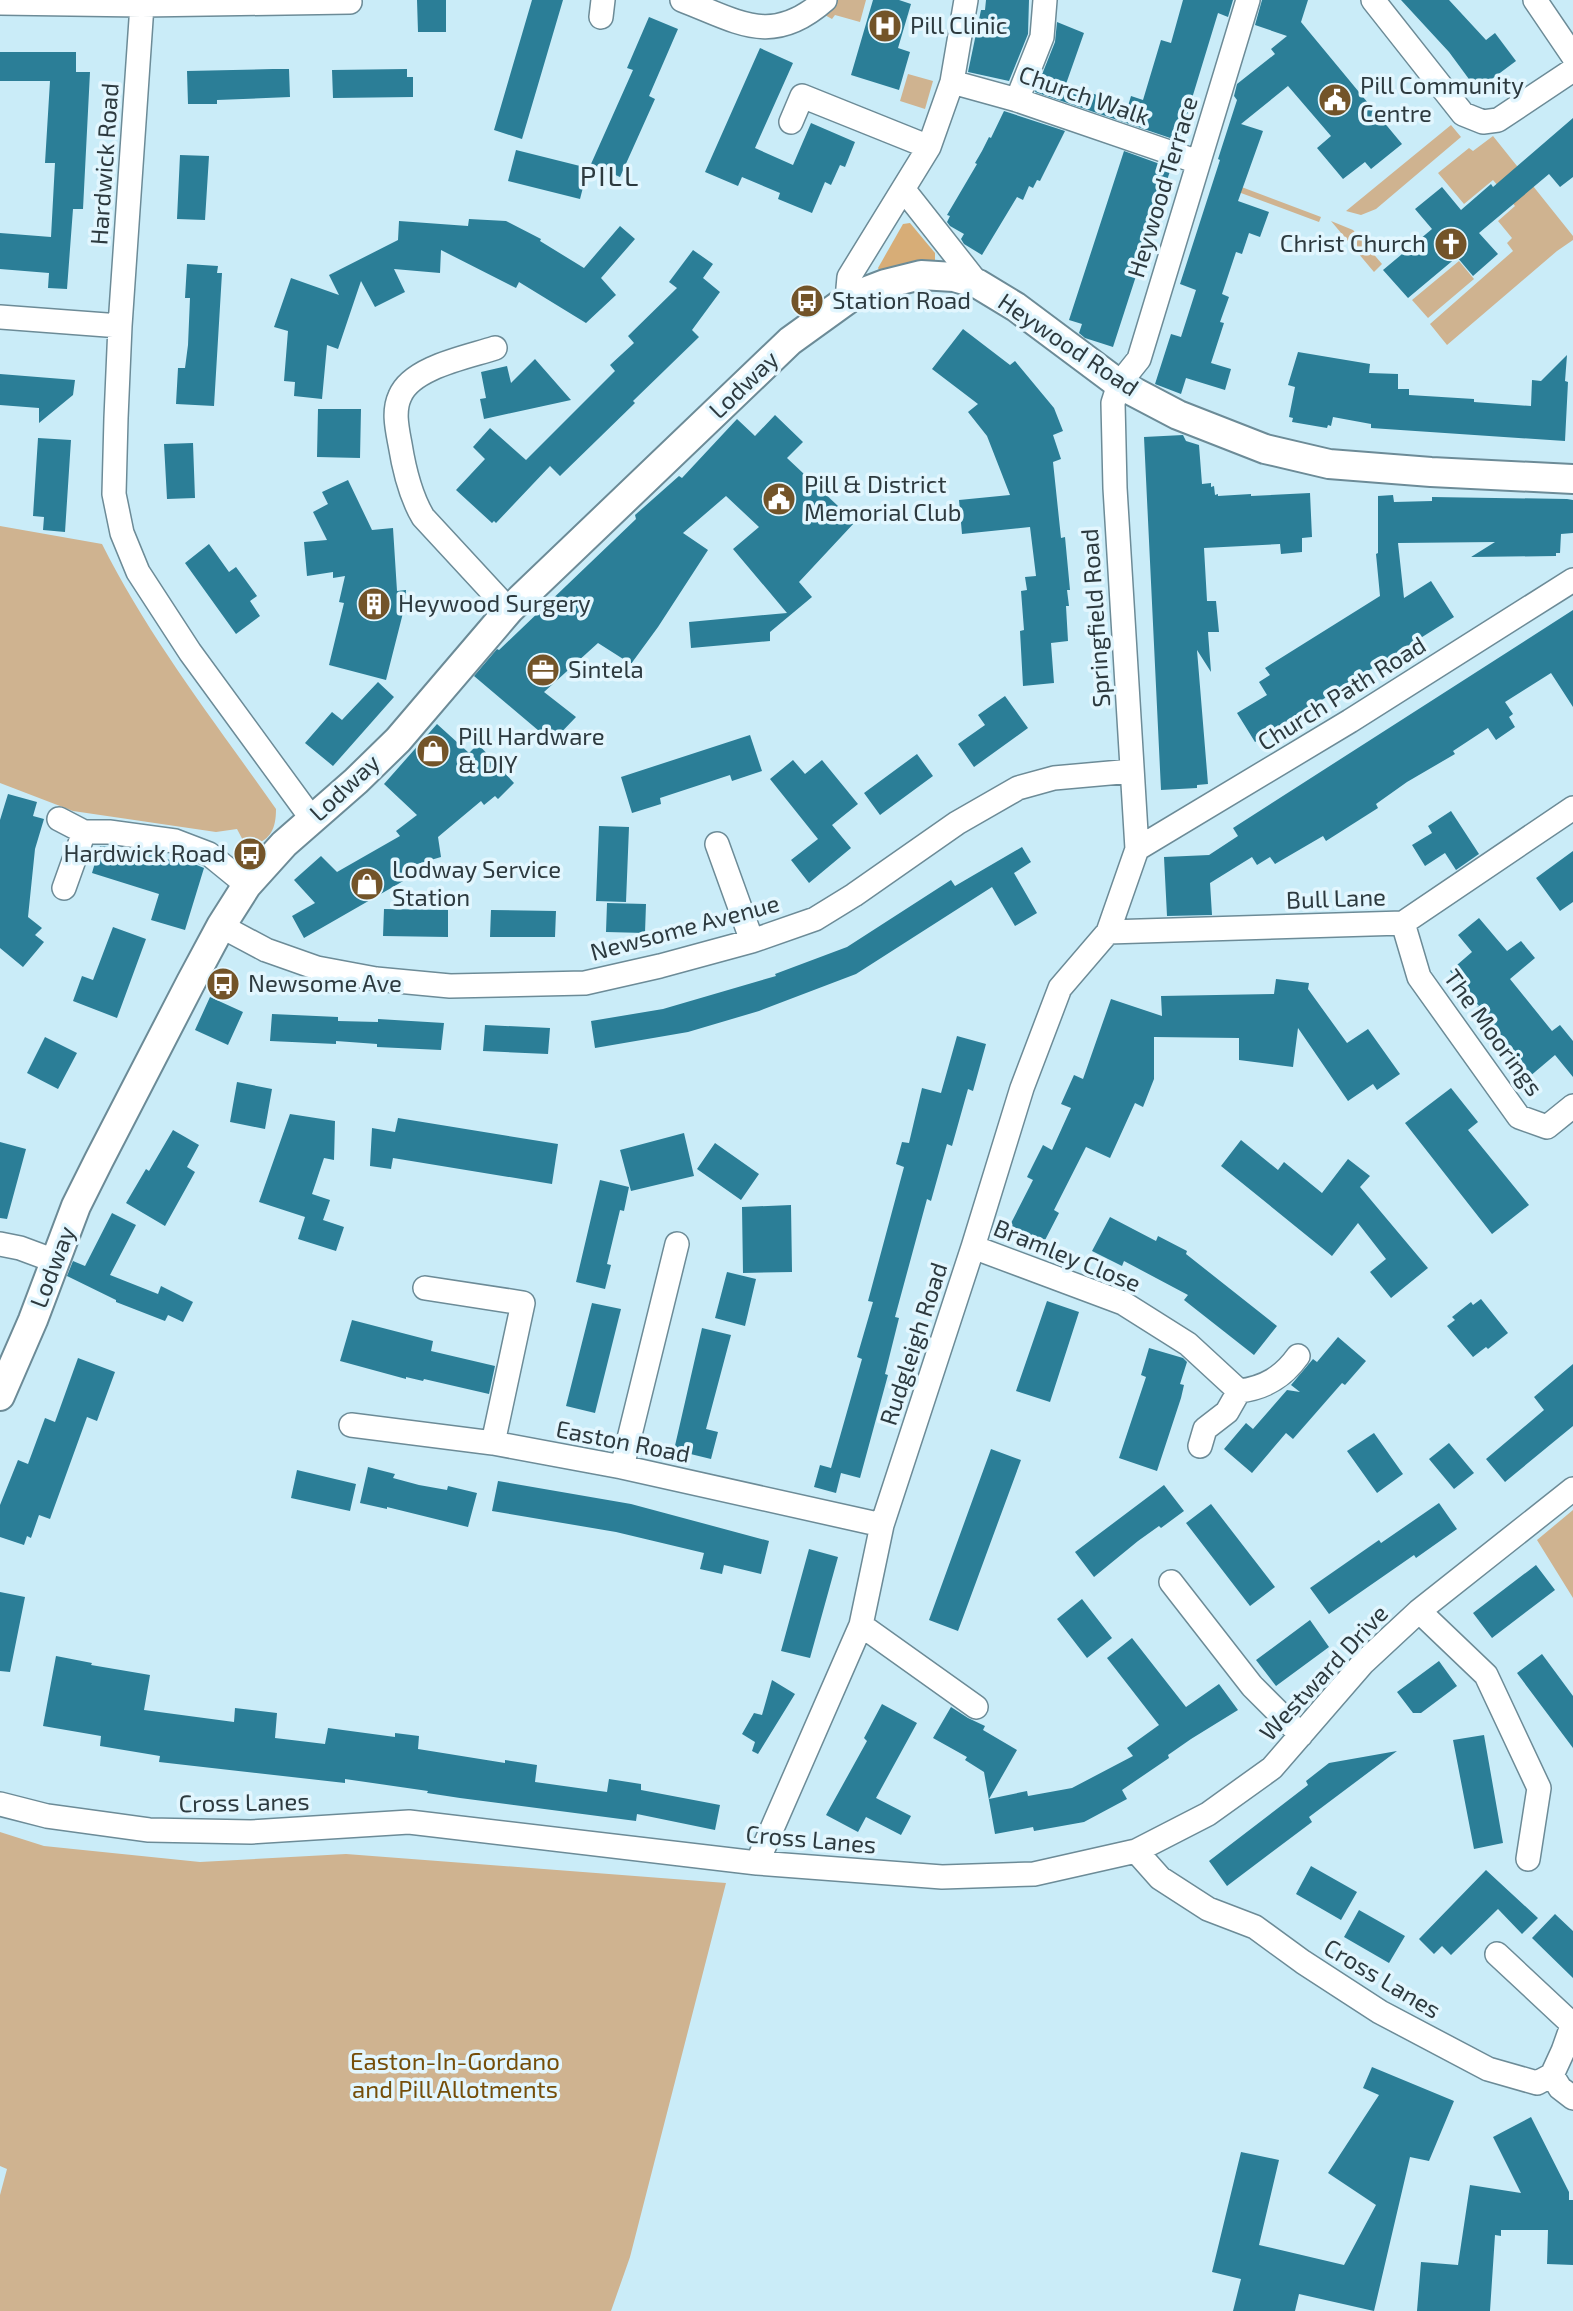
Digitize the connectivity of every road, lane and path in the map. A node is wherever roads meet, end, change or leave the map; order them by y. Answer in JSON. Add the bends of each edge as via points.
{"nodes":[{"id":1,"x":682,"y":0,"type":"edge"},
{"id":2,"x":825,"y":0,"type":"edge"},
{"id":3,"x":966,"y":0,"type":"edge"},
{"id":4,"x":1045,"y":0,"type":"edge"},
{"id":5,"x":1248,"y":0,"type":"edge"},
{"id":6,"x":1373,"y":0,"type":"edge"},
{"id":7,"x":1535,"y":0,"type":"edge"},
{"id":8,"x":350,"y":2,"type":"dead end"},
{"id":9,"x":0,"y":3,"type":"edge"},
{"id":10,"x":142,"y":5,"type":"junction"},
{"id":11,"x":708,"y":5,"type":"edge"},
{"id":12,"x":1573,"y":56,"type":"edge"},
{"id":13,"x":1573,"y":70,"type":"edge"},
{"id":14,"x":952,"y":82,"type":"junction"},
{"id":15,"x":1017,"y":100,"type":"junction"},
{"id":16,"x":791,"y":122,"type":"dead end"},
{"id":17,"x":929,"y":147,"type":"junction"},
{"id":18,"x":1198,"y":162,"type":"junction"},
{"id":19,"x":904,"y":190,"type":"junction"},
{"id":20,"x":978,"y":284,"type":"junction"},
{"id":21,"x":851,"y":297,"type":"junction"},
{"id":22,"x":0,"y":317,"type":"edge"},
{"id":23,"x":120,"y":326,"type":"junction"},
{"id":24,"x":495,"y":348,"type":"dead end"},
{"id":25,"x":1119,"y":384,"type":"junction"},
{"id":26,"x":1573,"y":479,"type":"edge"},
{"id":27,"x":1573,"y":580,"type":"edge"},
{"id":28,"x":509,"y":610,"type":"junction"},
{"id":29,"x":1132,"y":771,"type":"junction"},
{"id":30,"x":1573,"y":808,"type":"edge"},
{"id":31,"x":59,"y":819,"type":"dead end"},
{"id":32,"x":312,"y":819,"type":"junction"},
{"id":33,"x":85,"y":832,"type":"junction"},
{"id":34,"x":717,"y":844,"type":"dead end"},
{"id":35,"x":1137,"y":849,"type":"junction"},
{"id":36,"x":247,"y":886,"type":"junction"},
{"id":37,"x":64,"y":888,"type":"dead end"},
{"id":38,"x":1403,"y":923,"type":"junction"},
{"id":39,"x":221,"y":926,"type":"junction"},
{"id":40,"x":1108,"y":932,"type":"junction"},
{"id":41,"x":752,"y":941,"type":"junction"},
{"id":42,"x":1573,"y":1106,"type":"edge"},
{"id":43,"x":0,"y":1244,"type":"edge"},
{"id":44,"x":677,"y":1244,"type":"dead end"},
{"id":45,"x":973,"y":1247,"type":"junction"},
{"id":46,"x":55,"y":1261,"type":"junction"},
{"id":47,"x":425,"y":1288,"type":"dead end"},
{"id":48,"x":1298,"y":1356,"type":"dead end"},
{"id":49,"x":1239,"y":1391,"type":"junction"},
{"id":50,"x":0,"y":1396,"type":"edge"},
{"id":51,"x":351,"y":1425,"type":"dead end"},
{"id":52,"x":493,"y":1443,"type":"junction"},
{"id":53,"x":1200,"y":1446,"type":"dead end"},
{"id":54,"x":622,"y":1467,"type":"junction"},
{"id":55,"x":1573,"y":1489,"type":"edge"},
{"id":56,"x":882,"y":1525,"type":"junction"},
{"id":57,"x":1171,"y":1582,"type":"dead end"},
{"id":58,"x":1419,"y":1611,"type":"junction"},
{"id":59,"x":861,"y":1625,"type":"junction"},
{"id":60,"x":976,"y":1707,"type":"dead end"},
{"id":61,"x":1301,"y":1735,"type":"junction"},
{"id":62,"x":0,"y":1804,"type":"edge"},
{"id":63,"x":1136,"y":1851,"type":"junction"},
{"id":64,"x":1528,"y":1859,"type":"dead end"},
{"id":65,"x":757,"y":1863,"type":"junction"},
{"id":66,"x":1497,"y":1954,"type":"dead end"},
{"id":67,"x":1573,"y":2023,"type":"edge"},
{"id":68,"x":1552,"y":2075,"type":"junction"},
{"id":69,"x":1573,"y":2098,"type":"edge"}],
"edges":[{"from":1,"to":11,"type":"street"},
{"from":2,"to":11,"type":"street","via":[[800,18],[776,27],[747,25]]},
{"from":3,"to":14,"type":"street"},
{"from":4,"to":15,"type":"street","via":[[1042,37]]},
{"from":5,"to":18,"type":"street","name":"Heywood Terrace"},
{"from":6,"to":13,"type":"street","via":[[1463,114],[1483,122],[1498,120]]},
{"from":7,"to":12,"type":"street"},
{"from":8,"to":10,"type":"street"},
{"from":9,"to":10,"type":"street"},
{"from":10,"to":23,"type":"street","name":"Hardwick Road"},
{"from":14,"to":15,"type":"street","name":"Church Walk"},
{"from":14,"to":17,"type":"street"},
{"from":15,"to":18,"type":"street","name":"Church Walk"},
{"from":16,"to":17,"type":"street","via":[[802,96]]},
{"from":17,"to":19,"type":"street"},
{"from":18,"to":25,"type":"street","name":"Heywood Terrace","via":[[1139,359]]},
{"from":19,"to":20,"type":"street"},
{"from":19,"to":21,"type":"street","via":[[849,277]]},
{"from":20,"to":21,"type":"street","name":"Heywood Road","via":[[921,275]]},
{"from":20,"to":25,"type":"street","name":"Heywood Road"},
{"from":21,"to":28,"type":"street","name":"Lodway","via":[[790,341]]},
{"from":22,"to":23,"type":"street"},
{"from":23,"to":32,"type":"street","name":"Hardwick Road","via":[[114,494],[121,533],[138,572],[190,652]]},
{"from":24,"to":28,"type":"street","via":[[416,376],[401,393],[396,417],[404,468],[423,517]]},
{"from":25,"to":26,"type":"street","name":"Heywood Road","via":[[1178,415],[1265,449],[1329,464]]},
{"from":25,"to":29,"type":"street","name":"Springfield Road","via":[[1113,403],[1115,488]]},
{"from":27,"to":35,"type":"street","name":"Church Path Road","via":[[1350,722]]},
{"from":28,"to":32,"type":"street","name":"Lodway","via":[[398,740]]},
{"from":29,"to":35,"type":"street","name":"Springfield Road"},
{"from":29,"to":41,"type":"street","name":"Newsome Avenue","via":[[1054,778],[1018,788],[957,823],[815,919]]},
{"from":30,"to":38,"type":"street","name":"Bull Lane"},
{"from":31,"to":33,"type":"street"},
{"from":32,"to":36,"type":"street","name":"Lodway"},
{"from":33,"to":36,"type":"street","via":[[175,841],[209,854]]},
{"from":33,"to":37,"type":"street"},
{"from":34,"to":41,"type":"street"},
{"from":35,"to":40,"type":"street","name":"Rudgleigh Road"},
{"from":36,"to":39,"type":"street","name":"Lodway"},
{"from":38,"to":40,"type":"street","name":"Bull Lane"},
{"from":38,"to":42,"type":"street","name":"The Moorings","via":[[1419,977],[1519,1116],[1547,1127]]},
{"from":39,"to":41,"type":"street","name":"Newsome Avenue","via":[[266,950],[317,968],[450,986],[585,983]]},
{"from":39,"to":46,"type":"street","name":"Lodway","via":[[76,1206]]},
{"from":40,"to":45,"type":"street","name":"Rudgleigh Road","via":[[1060,988],[1022,1088]]},
{"from":43,"to":46,"type":"street"},
{"from":44,"to":54,"type":"street"},
{"from":45,"to":49,"type":"street","name":"Bramley Close","via":[[1123,1303],[1188,1344]]},
{"from":45,"to":56,"type":"street","name":"Rudgleigh Road"},
{"from":46,"to":50,"type":"street","name":"Lodway"},
{"from":47,"to":52,"type":"street","via":[[523,1303]]},
{"from":48,"to":49,"type":"street","via":[[1280,1377],[1256,1389]]},
{"from":49,"to":53,"type":"street","via":[[1227,1412],[1205,1429]]},
{"from":51,"to":52,"type":"street","name":"Easton Road"},
{"from":52,"to":54,"type":"street","name":"Easton Road"},
{"from":54,"to":56,"type":"street","name":"Easton Road"},
{"from":55,"to":58,"type":"street","name":"Westward Drive"},
{"from":56,"to":59,"type":"street","name":"Rudgleigh Road"},
{"from":57,"to":61,"type":"street","via":[[1252,1686]]},
{"from":58,"to":61,"type":"street","name":"Westward Drive","via":[[1363,1663]]},
{"from":58,"to":64,"type":"street","via":[[1486,1675],[1539,1788]]},
{"from":59,"to":60,"type":"street"},
{"from":59,"to":65,"type":"street","name":"Rudgleigh Road"},
{"from":61,"to":63,"type":"street","name":"Westward Drive","via":[[1272,1768],[1208,1814]]},
{"from":62,"to":65,"type":"street","name":"Cross Lanes","via":[[47,1816],[149,1830],[251,1832],[409,1822]]},
{"from":63,"to":65,"type":"street","name":"Cross Lanes","via":[[1034,1874],[942,1877]]},
{"from":63,"to":68,"type":"street","name":"Cross Lanes","via":[[1160,1878],[1208,1909],[1255,1927],[1380,2012],[1427,2038],[1488,2068],[1536,2083]]},
{"from":66,"to":67,"type":"street"},
{"from":67,"to":68,"type":"street"},
{"from":68,"to":69,"type":"street"}]}
